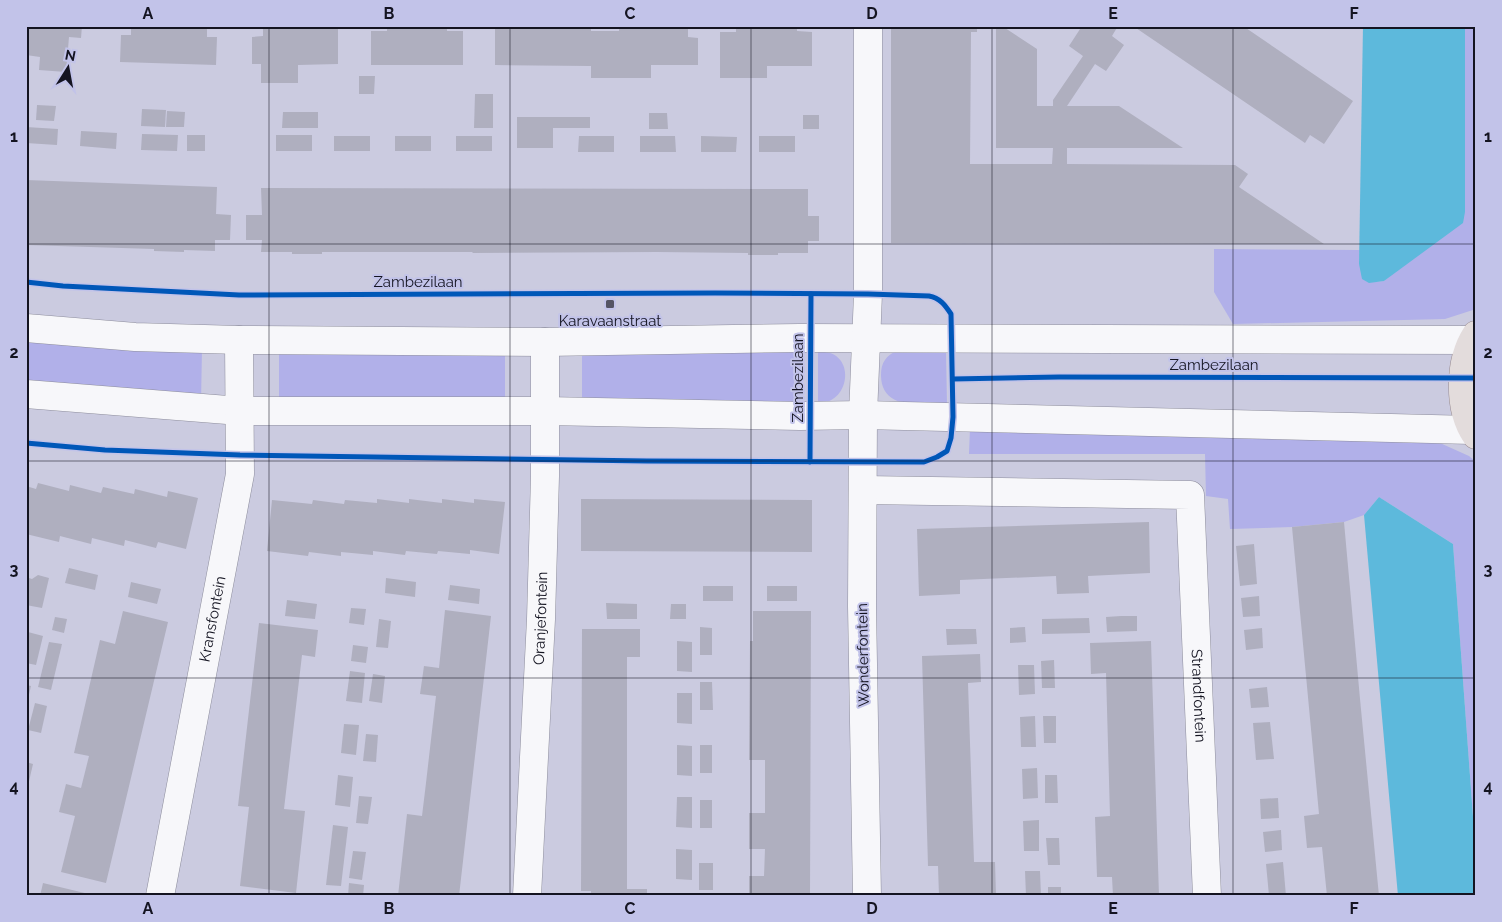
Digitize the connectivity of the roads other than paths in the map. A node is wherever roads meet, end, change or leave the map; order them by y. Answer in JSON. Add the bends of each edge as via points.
{"nodes":[{"id":1,"x":868,"y":26,"type":"edge"},
{"id":2,"x":26,"y":328,"type":"edge"},
{"id":3,"x":866,"y":338,"type":"junction"},
{"id":4,"x":1474,"y":338,"type":"edge"},
{"id":5,"x":239,"y":340,"type":"junction"},
{"id":6,"x":545,"y":342,"type":"junction"},
{"id":7,"x":26,"y":394,"type":"edge"},
{"id":8,"x":240,"y":411,"type":"junction"},
{"id":9,"x":545,"y":411,"type":"junction"},
{"id":10,"x":863,"y":415,"type":"junction"},
{"id":11,"x":1474,"y":432,"type":"edge"},
{"id":12,"x":863,"y":490,"type":"junction"},
{"id":13,"x":160,"y":896,"type":"edge"},
{"id":14,"x":527,"y":896,"type":"edge"},
{"id":15,"x":866,"y":896,"type":"edge"},
{"id":16,"x":1207,"y":896,"type":"edge"}],
"edges":[{"from":1,"to":3,"type":"street"},
{"from":2,"to":5,"type":"street","name":"Zambezilaan","via":[[135,337]]},
{"from":3,"to":4,"type":"street","name":"Zambezilaan"},
{"from":3,"to":6,"type":"street","name":"Zambezilaan"},
{"from":3,"to":10,"type":"street"},
{"from":4,"to":11,"type":"main road","via":[[1463,370],[1463,400]]},
{"from":5,"to":6,"type":"street","name":"Zambezilaan"},
{"from":5,"to":8,"type":"street","name":"Kransfontein"},
{"from":6,"to":9,"type":"street","name":"Oranjefontein"},
{"from":7,"to":8,"type":"street","name":"Zambezilaan"},
{"from":8,"to":9,"type":"street","name":"Zambezilaan"},
{"from":8,"to":13,"type":"street","name":"Kransfontein","via":[[240,474]]},
{"from":9,"to":10,"type":"street","name":"Zambezilaan"},
{"from":9,"to":14,"type":"street","name":"Oranjefontein","via":[[541,619]]},
{"from":10,"to":11,"type":"street","name":"Zambezilaan"},
{"from":10,"to":12,"type":"street","name":"Wonderfontein"},
{"from":12,"to":15,"type":"street","name":"Wonderfontein"},
{"from":12,"to":16,"type":"street","name":"Strandfontein","via":[[1190,495]]}]}
